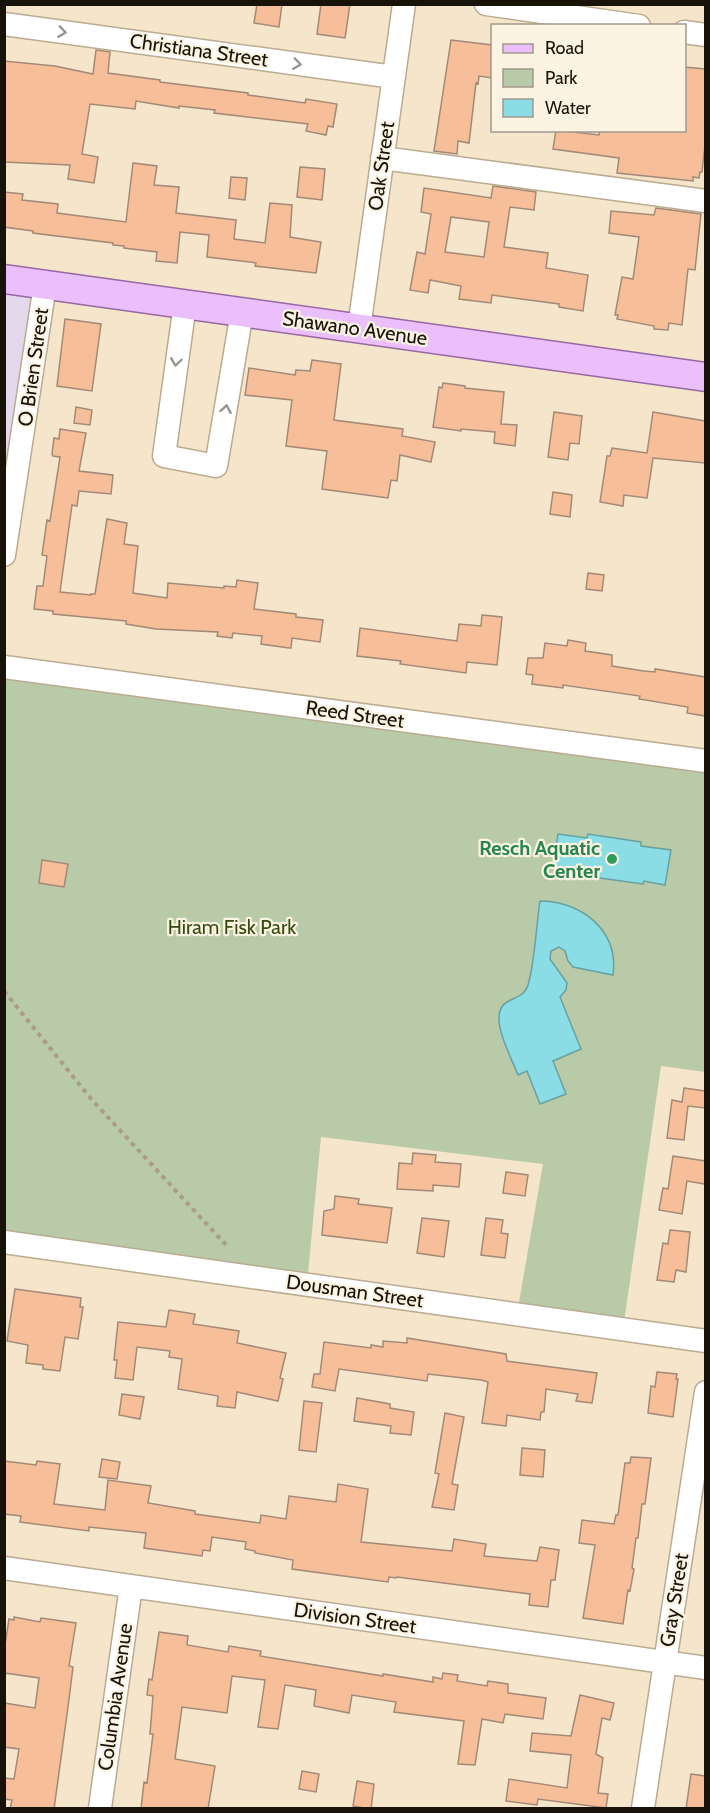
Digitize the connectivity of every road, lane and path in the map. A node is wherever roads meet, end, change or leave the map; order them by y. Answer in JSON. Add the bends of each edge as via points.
{"nodes":[{"id":1,"x":404,"y":4,"type":"edge"},
{"id":2,"x":486,"y":4,"type":"edge"},
{"id":3,"x":591,"y":12,"type":"edge"},
{"id":4,"x":4,"y":24,"type":"edge"},
{"id":5,"x":632,"y":24,"type":"edge"},
{"id":6,"x":686,"y":32,"type":"edge"},
{"id":7,"x":705,"y":35,"type":"edge"},
{"id":8,"x":394,"y":77,"type":"junction"},
{"id":9,"x":382,"y":158,"type":"junction"},
{"id":10,"x":705,"y":201,"type":"edge"},
{"id":11,"x":4,"y":279,"type":"edge"},
{"id":12,"x":45,"y":285,"type":"junction"},
{"id":13,"x":184,"y":304,"type":"junction"},
{"id":14,"x":242,"y":312,"type":"junction"},
{"id":15,"x":359,"y":328,"type":"junction"},
{"id":16,"x":705,"y":376,"type":"edge"},
{"id":17,"x":4,"y":555,"type":"edge"},
{"id":18,"x":4,"y":667,"type":"edge"},
{"id":19,"x":705,"y":761,"type":"edge"},
{"id":20,"x":4,"y":991,"type":"edge"},
{"id":21,"x":4,"y":1242,"type":"edge"},
{"id":22,"x":226,"y":1245,"type":"dead end"},
{"id":23,"x":705,"y":1341,"type":"edge"},
{"id":24,"x":705,"y":1392,"type":"edge"},
{"id":25,"x":4,"y":1568,"type":"edge"},
{"id":26,"x":131,"y":1586,"type":"junction"},
{"id":27,"x":665,"y":1662,"type":"junction"},
{"id":28,"x":705,"y":1668,"type":"edge"},
{"id":29,"x":100,"y":1809,"type":"edge"},
{"id":30,"x":643,"y":1809,"type":"edge"}],
"edges":[{"from":1,"to":8,"type":"street","name":"Oak Street"},
{"from":2,"to":3,"type":"street"},
{"from":3,"to":5,"type":"street"},
{"from":4,"to":8,"type":"street","name":"Christiana Street","one_way":true},
{"from":6,"to":7,"type":"street"},
{"from":8,"to":9,"type":"street","name":"Oak Street"},
{"from":9,"to":10,"type":"street"},
{"from":9,"to":15,"type":"street","name":"Oak Street"},
{"from":11,"to":12,"type":"main road","name":"Shawano Avenue"},
{"from":12,"to":13,"type":"main road","name":"Shawano Avenue"},
{"from":12,"to":17,"type":"street","name":"O Brien Street"},
{"from":13,"to":14,"type":"main road","name":"Shawano Avenue"},
{"from":13,"to":14,"type":"street","one_way":true,"via":[[164,456],[216,466]]},
{"from":14,"to":15,"type":"main road","name":"Shawano Avenue"},
{"from":15,"to":16,"type":"main road","name":"Shawano Avenue"},
{"from":18,"to":19,"type":"street","name":"Reed Street"},
{"from":20,"to":22,"type":"path","via":[[92,1101]]},
{"from":21,"to":23,"type":"street","name":"Dousman Street"},
{"from":24,"to":27,"type":"street","name":"Gray Street"},
{"from":25,"to":26,"type":"street","name":"Division Street"},
{"from":26,"to":27,"type":"street","name":"Division Street"},
{"from":26,"to":29,"type":"street","name":"Columbia Avenue"},
{"from":27,"to":28,"type":"street","name":"Division Street"},
{"from":27,"to":30,"type":"street","name":"Gray Street"}]}
